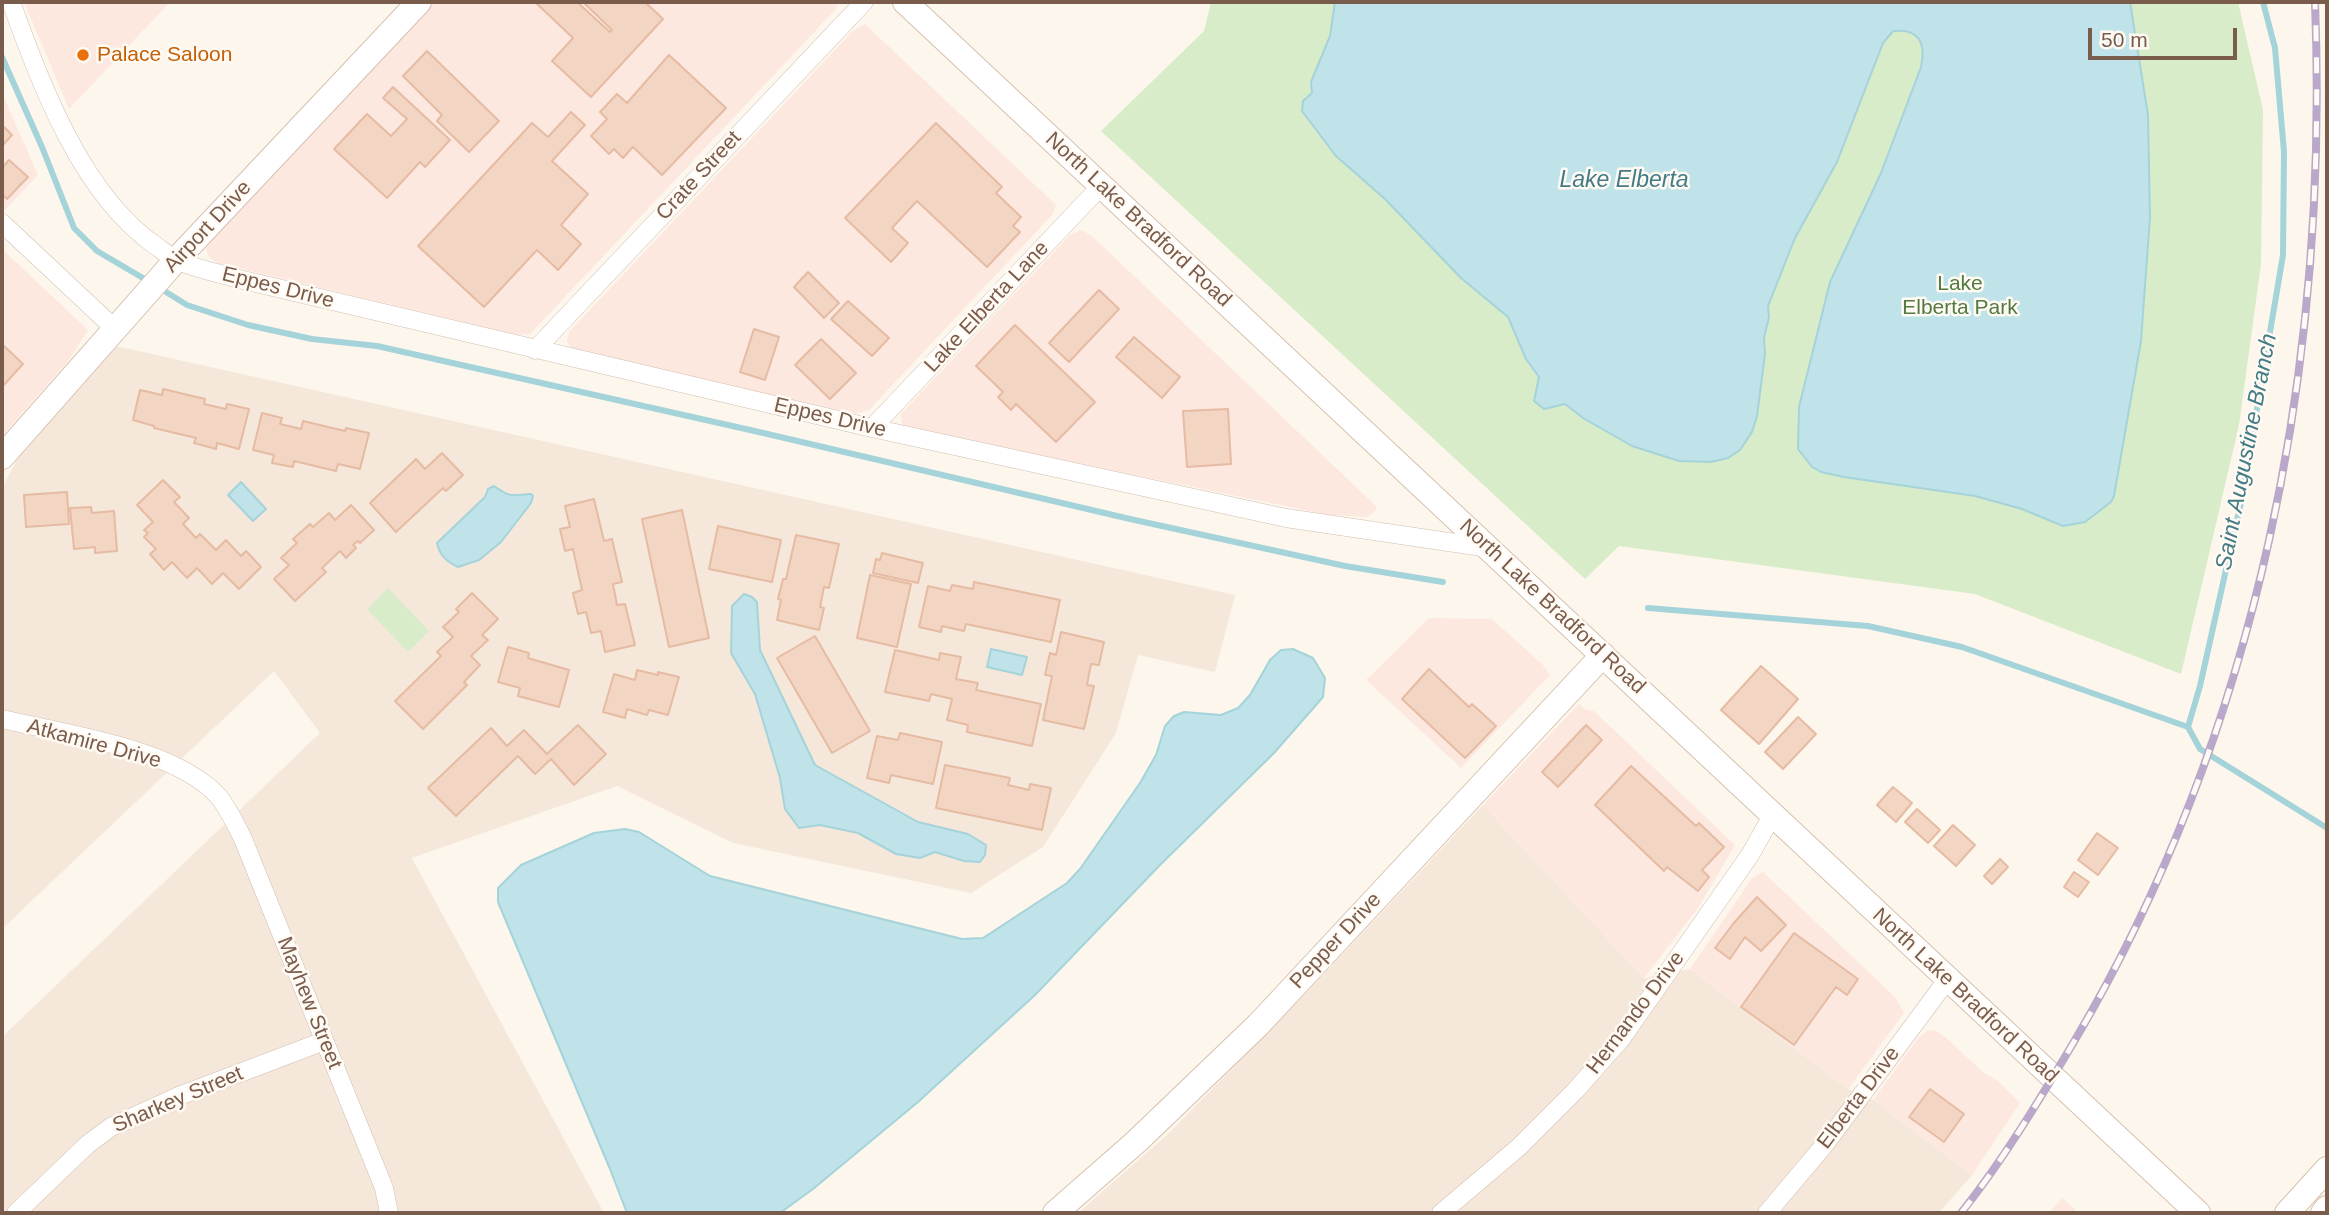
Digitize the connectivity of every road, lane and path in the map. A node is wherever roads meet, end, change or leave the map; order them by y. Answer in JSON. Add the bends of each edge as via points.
{"nodes":[{"id":1,"x":11,"y":2,"type":"edge"},
{"id":2,"x":419,"y":2,"type":"edge"},
{"id":3,"x":864,"y":2,"type":"edge"},
{"id":4,"x":905,"y":2,"type":"edge"},
{"id":5,"x":1101,"y":186,"type":"junction"},
{"id":6,"x":2,"y":223,"type":"edge"},
{"id":7,"x":171,"y":267,"type":"junction"},
{"id":8,"x":115,"y":329,"type":"junction"},
{"id":9,"x":535,"y":350,"type":"junction"},
{"id":10,"x":872,"y":428,"type":"junction"},
{"id":11,"x":2,"y":457,"type":"edge"},
{"id":12,"x":1489,"y":548,"type":"junction"},
{"id":13,"x":1603,"y":655,"type":"junction"},
{"id":14,"x":2,"y":719,"type":"edge"},
{"id":15,"x":218,"y":797,"type":"joint"},
{"id":16,"x":1772,"y":817,"type":"junction"},
{"id":17,"x":1947,"y":979,"type":"junction"},
{"id":18,"x":324,"y":1041,"type":"junction"},
{"id":19,"x":2327,"y":1169,"type":"edge"},
{"id":20,"x":2327,"y":1208,"type":"edge"},
{"id":21,"x":16,"y":1213,"type":"edge"},
{"id":22,"x":389,"y":1213,"type":"edge"},
{"id":23,"x":1055,"y":1213,"type":"edge"},
{"id":24,"x":1441,"y":1213,"type":"edge"},
{"id":25,"x":1766,"y":1213,"type":"edge"},
{"id":26,"x":2198,"y":1213,"type":"edge"},
{"id":27,"x":2287,"y":1213,"type":"edge"},
{"id":28,"x":2323,"y":1213,"type":"edge"}],
"edges":[{"from":1,"to":7,"type":"street","name":"Eppes Drive","via":[[48,98],[89,173],[118,212]]},
{"from":2,"to":7,"type":"main road","name":"Airport Drive"},
{"from":3,"to":9,"type":"street","name":"Crate Street"},
{"from":4,"to":5,"type":"main road","name":"North Lake Bradford Road"},
{"from":5,"to":10,"type":"street","name":"Lake Elberta Lane"},
{"from":5,"to":12,"type":"main road","name":"North Lake Bradford Road"},
{"from":6,"to":8,"type":"street"},
{"from":7,"to":8,"type":"main road","name":"Airport Drive"},
{"from":7,"to":9,"type":"street","name":"Eppes Drive"},
{"from":8,"to":11,"type":"main road","name":"Airport Drive"},
{"from":9,"to":10,"type":"street","name":"Eppes Drive"},
{"from":10,"to":12,"type":"street","name":"Eppes Drive","via":[[1286,518]]},
{"from":12,"to":13,"type":"main road","name":"North Lake Bradford Road"},
{"from":13,"to":16,"type":"main road","name":"North Lake Bradford Road"},
{"from":13,"to":23,"type":"main road","name":"Pepper Drive","via":[[1258,1025]]},
{"from":14,"to":15,"type":"street","name":"Atkamire Drive","via":[[154,757],[184,771]]},
{"from":15,"to":18,"type":"street","name":"Mayhew Street","via":[[243,839]]},
{"from":16,"to":17,"type":"main road","name":"North Lake Bradford Road"},
{"from":16,"to":24,"type":"street","name":"Hernando Drive","via":[[1743,866],[1621,1039],[1519,1147]]},
{"from":17,"to":25,"type":"street","name":"Elberta Drive","via":[[1826,1143]]},
{"from":17,"to":26,"type":"main road","name":"North Lake Bradford Road"},
{"from":18,"to":21,"type":"street","name":"Sharkey Street","via":[[111,1127]]},
{"from":18,"to":22,"type":"street","name":"Mayhew Street","via":[[384,1188]]},
{"from":19,"to":27,"type":"main road"},
{"from":20,"to":28,"type":"main road"}]}
